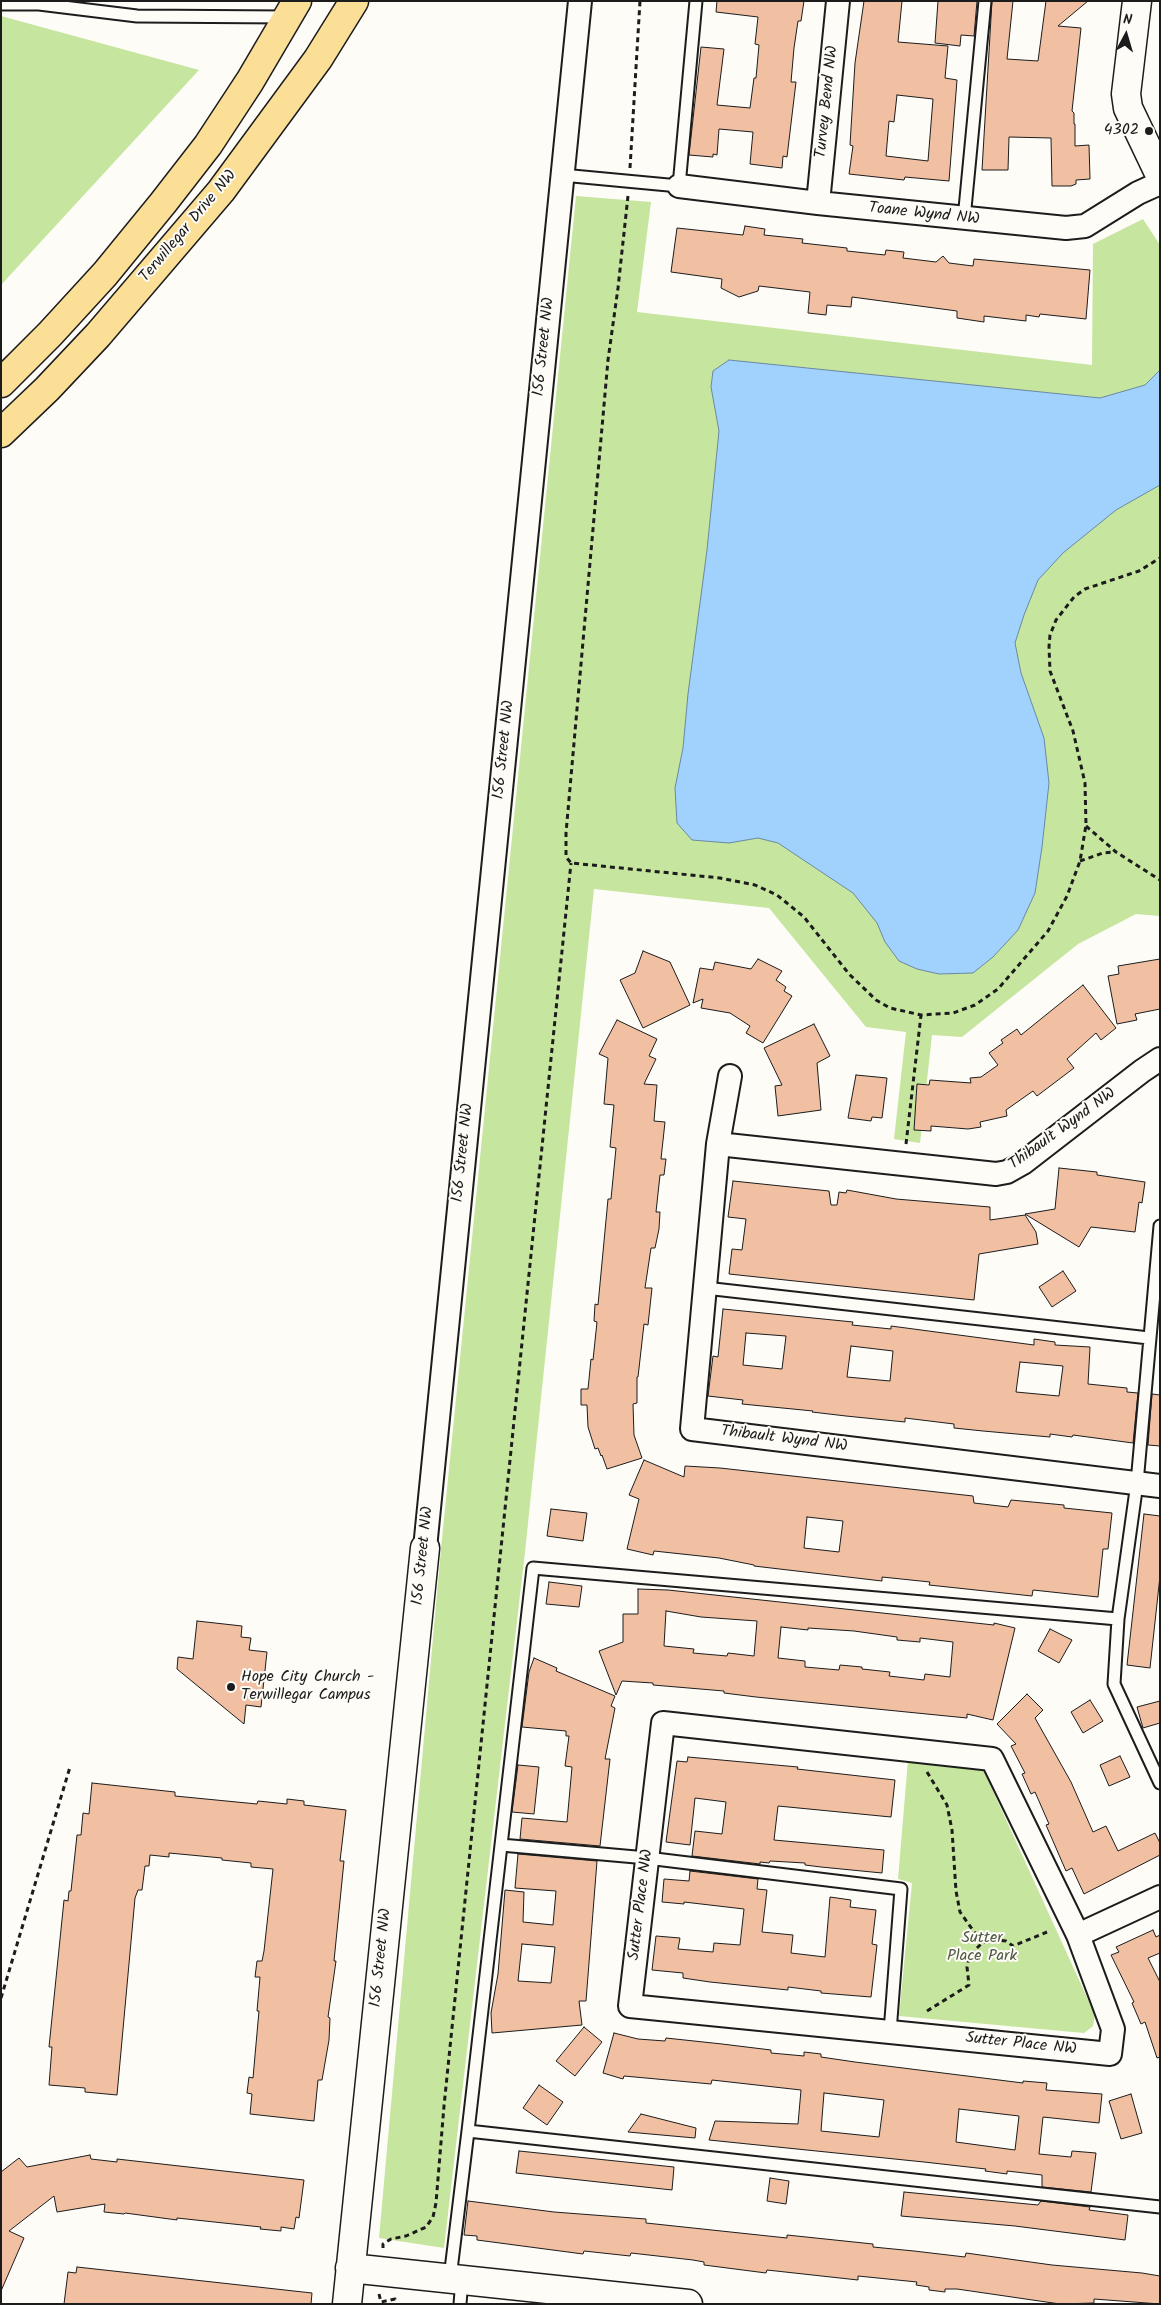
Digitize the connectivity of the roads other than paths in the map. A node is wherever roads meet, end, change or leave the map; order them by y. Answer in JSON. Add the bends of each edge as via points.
{"nodes":[{"id":1,"x":354,"y":1,"type":"edge"},
{"id":2,"x":580,"y":1,"type":"edge"},
{"id":3,"x":696,"y":1,"type":"edge"},
{"id":4,"x":838,"y":1,"type":"edge"},
{"id":5,"x":984,"y":1,"type":"edge"},
{"id":6,"x":1137,"y":1,"type":"edge"},
{"id":7,"x":1,"y":4,"type":"edge"},
{"id":8,"x":293,"y":9,"type":"edge"},
{"id":9,"x":562,"y":175,"type":"junction"},
{"id":10,"x":1160,"y":175,"type":"edge"},
{"id":11,"x":1160,"y":183,"type":"edge"},
{"id":12,"x":679,"y":186,"type":"junction"},
{"id":13,"x":818,"y":203,"type":"junction"},
{"id":14,"x":964,"y":219,"type":"junction"},
{"id":15,"x":1,"y":382,"type":"edge"},
{"id":16,"x":1,"y":433,"type":"edge"},
{"id":17,"x":1160,"y":1059,"type":"edge"},
{"id":18,"x":730,"y":1076,"type":"dead end"},
{"id":19,"x":718,"y":1144,"type":"junction"},
{"id":20,"x":1160,"y":1226,"type":"edge"},
{"id":21,"x":705,"y":1288,"type":"junction"},
{"id":22,"x":1149,"y":1338,"type":"junction"},
{"id":23,"x":1137,"y":1483,"type":"junction"},
{"id":24,"x":1160,"y":1486,"type":"edge"},
{"id":25,"x":425,"y":1548,"type":"joint"},
{"id":26,"x":1118,"y":1620,"type":"junction"},
{"id":27,"x":1160,"y":1783,"type":"edge"},
{"id":28,"x":501,"y":1845,"type":"junction"},
{"id":29,"x":647,"y":1858,"type":"junction"},
{"id":30,"x":1160,"y":1897,"type":"edge"},
{"id":31,"x":1078,"y":1935,"type":"junction"},
{"id":32,"x":890,"y":2032,"type":"junction"},
{"id":33,"x":468,"y":2131,"type":"junction"},
{"id":34,"x":1160,"y":2207,"type":"edge"},
{"id":35,"x":350,"y":2268,"type":"junction"},
{"id":36,"x":457,"y":2287,"type":"edge"},
{"id":37,"x":599,"y":2299,"type":"edge"},
{"id":38,"x":347,"y":2304,"type":"edge"},
{"id":39,"x":688,"y":2304,"type":"edge"}],
"edges":[{"from":1,"to":16,"type":"main road","name":"Terwillegar Drive NW","via":[[318,59],[221,190],[98,335]]},
{"from":2,"to":9,"type":"street","name":"156 Street NW"},
{"from":3,"to":12,"type":"lane"},
{"from":4,"to":13,"type":"street","name":"Turvey Bend NW"},
{"from":5,"to":14,"type":"lane"},
{"from":6,"to":10,"type":"street","via":[[1126,94],[1128,108]]},
{"from":7,"to":8,"type":"lane","via":[[39,4],[138,16]]},
{"from":8,"to":15,"type":"main road","via":[[214,137],[163,204],[105,274]]},
{"from":9,"to":12,"type":"lane"},
{"from":9,"to":25,"type":"street","name":"156 Street NW"},
{"from":11,"to":14,"type":"street","name":"Toane Wynd NW","via":[[1085,226],[1066,228]]},
{"from":12,"to":13,"type":"street","name":"Toane Wynd NW"},
{"from":13,"to":14,"type":"street","name":"Toane Wynd NW"},
{"from":17,"to":19,"type":"street","name":"Thibault Wynd NW","via":[[1007,1172],[996,1174]]},
{"from":18,"to":19,"type":"street","name":"Thibault Wynd NW"},
{"from":19,"to":21,"type":"street","name":"Thibault Wynd NW"},
{"from":20,"to":22,"type":"lane"},
{"from":21,"to":22,"type":"lane"},
{"from":21,"to":23,"type":"street","name":"Thibault Wynd NW","via":[[692,1429]]},
{"from":22,"to":23,"type":"lane"},
{"from":23,"to":24,"type":"street","name":"Thibault Wynd NW"},
{"from":23,"to":26,"type":"lane"},
{"from":25,"to":35,"type":"street","name":"156 Street NW"},
{"from":26,"to":27,"type":"lane","via":[[1114,1684]]},
{"from":26,"to":28,"type":"lane","via":[[533,1568]]},
{"from":28,"to":29,"type":"lane"},
{"from":28,"to":33,"type":"lane"},
{"from":29,"to":31,"type":"street","name":"Sutter Place NW","via":[[663,1723],[992,1759]]},
{"from":29,"to":32,"type":"lane","via":[[901,1889]]},
{"from":29,"to":32,"type":"street","name":"Sutter Place NW","via":[[630,2006]]},
{"from":30,"to":31,"type":"street"},
{"from":31,"to":32,"type":"street","name":"Sutter Place NW","via":[[1113,2029],[1110,2054]]},
{"from":33,"to":34,"type":"lane"},
{"from":33,"to":36,"type":"lane"},
{"from":35,"to":36,"type":"street"},
{"from":35,"to":38,"type":"street","name":"156 Street NW"},
{"from":36,"to":37,"type":"street"},
{"from":37,"to":39,"type":"street"}]}
